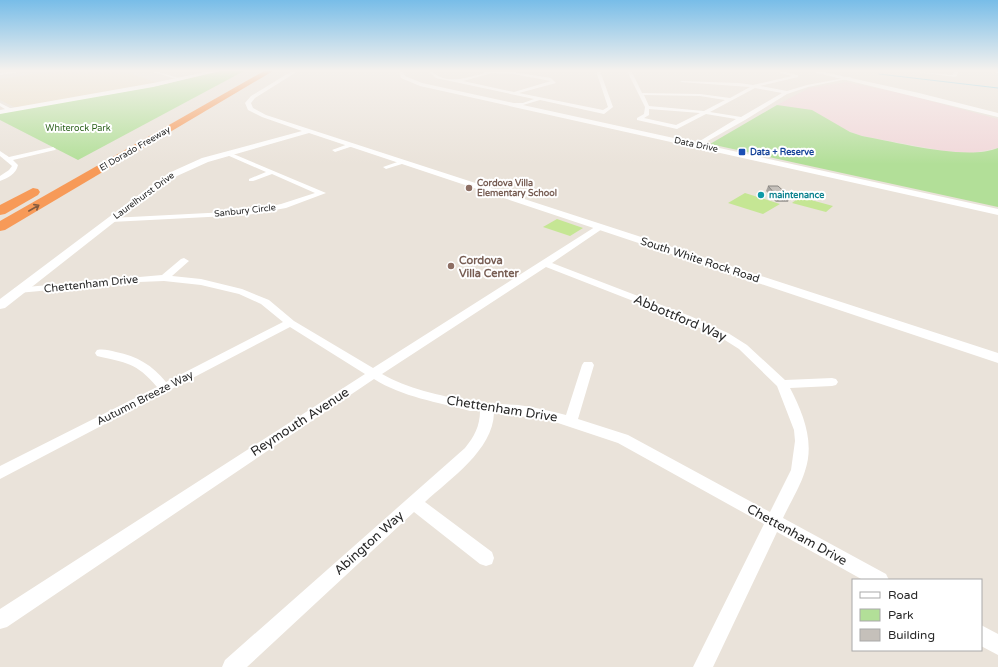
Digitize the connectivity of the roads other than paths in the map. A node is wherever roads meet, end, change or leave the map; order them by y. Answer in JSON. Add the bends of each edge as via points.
{"nodes":[{"id":1,"x":57,"y":102,"type":"edge"},
{"id":2,"x":198,"y":102,"type":"edge"},
{"id":3,"x":215,"y":102,"type":"edge"},
{"id":4,"x":249,"y":102,"type":"edge"},
{"id":5,"x":503,"y":102,"type":"edge"},
{"id":6,"x":529,"y":102,"type":"edge"},
{"id":7,"x":555,"y":102,"type":"edge"},
{"id":8,"x":609,"y":102,"type":"edge"},
{"id":9,"x":644,"y":102,"type":"edge"},
{"id":10,"x":725,"y":102,"type":"edge"},
{"id":11,"x":770,"y":102,"type":"edge"},
{"id":12,"x":956,"y":102,"type":"edge"},
{"id":13,"x":0,"y":104,"type":"edge"},
{"id":14,"x":512,"y":104,"type":"junction"},
{"id":15,"x":647,"y":107,"type":"junction"},
{"id":16,"x":10,"y":110,"type":"junction"},
{"id":17,"x":0,"y":112,"type":"edge"},
{"id":18,"x":708,"y":112,"type":"junction"},
{"id":19,"x":998,"y":114,"type":"edge"},
{"id":20,"x":742,"y":119,"type":"junction"},
{"id":21,"x":310,"y":131,"type":"junction"},
{"id":22,"x":351,"y":145,"type":"junction"},
{"id":23,"x":697,"y":145,"type":"junction"},
{"id":24,"x":115,"y":148,"type":"dead end"},
{"id":25,"x":53,"y":149,"type":"dead end"},
{"id":26,"x":335,"y":150,"type":"dead end"},
{"id":27,"x":0,"y":153,"type":"edge"},
{"id":28,"x":229,"y":154,"type":"junction"},
{"id":29,"x":10,"y":159,"type":"junction"},
{"id":30,"x":402,"y":162,"type":"junction"},
{"id":31,"x":386,"y":167,"type":"dead end"},
{"id":32,"x":272,"y":172,"type":"junction"},
{"id":33,"x":0,"y":179,"type":"edge"},
{"id":34,"x":251,"y":180,"type":"dead end"},
{"id":35,"x":40,"y":188,"type":"dead end"},
{"id":36,"x":0,"y":211,"type":"edge"},
{"id":37,"x":998,"y":212,"type":"edge"},
{"id":38,"x":111,"y":220,"type":"junction"},
{"id":39,"x":0,"y":227,"type":"edge"},
{"id":40,"x":601,"y":227,"type":"junction"},
{"id":41,"x":184,"y":260,"type":"dead end"},
{"id":42,"x":545,"y":263,"type":"junction"},
{"id":43,"x":164,"y":278,"type":"junction"},
{"id":44,"x":18,"y":290,"type":"junction"},
{"id":45,"x":0,"y":305,"type":"edge"},
{"id":46,"x":290,"y":323,"type":"junction"},
{"id":47,"x":101,"y":353,"type":"dead end"},
{"id":48,"x":998,"y":358,"type":"edge"},
{"id":49,"x":588,"y":364,"type":"dead end"},
{"id":50,"x":373,"y":374,"type":"junction"},
{"id":51,"x":832,"y":382,"type":"dead end"},
{"id":52,"x":782,"y":384,"type":"junction"},
{"id":53,"x":165,"y":388,"type":"junction"},
{"id":54,"x":487,"y":408,"type":"junction"},
{"id":55,"x":570,"y":420,"type":"junction"},
{"id":56,"x":0,"y":473,"type":"edge"},
{"id":57,"x":414,"y":503,"type":"junction"},
{"id":58,"x":772,"y":521,"type":"junction"},
{"id":59,"x":486,"y":558,"type":"dead end"},
{"id":60,"x":878,"y":579,"type":"edge"},
{"id":61,"x":0,"y":620,"type":"edge"},
{"id":62,"x":982,"y":636,"type":"edge"},
{"id":63,"x":998,"y":645,"type":"edge"},
{"id":64,"x":232,"y":667,"type":"edge"},
{"id":65,"x":703,"y":667,"type":"edge"}],
"edges":[{"from":1,"to":16,"type":"street"},
{"from":2,"to":24,"type":"highway","name":"El Dorado Freeway"},
{"from":39,"to":3,"type":"highway","name":"El Dorado Freeway","one_way":true},
{"from":4,"to":21,"type":"street","name":"South White Rock Road","via":[[248,106],[258,114]]},
{"from":5,"to":14,"type":"street","name":"Data Drive"},
{"from":6,"to":14,"type":"street"},
{"from":7,"to":8,"type":"street","via":[[604,112],[611,107]]},
{"from":9,"to":15,"type":"street"},
{"from":10,"to":18,"type":"street"},
{"from":11,"to":20,"type":"street"},
{"from":12,"to":19,"type":"main road"},
{"from":13,"to":16,"type":"street"},
{"from":14,"to":23,"type":"street","name":"Data Drive"},
{"from":15,"to":18,"type":"street"},
{"from":15,"to":18,"type":"street","via":[[646,115],[639,119],[677,127]]},
{"from":16,"to":17,"type":"street"},
{"from":18,"to":20,"type":"street"},
{"from":20,"to":23,"type":"street"},
{"from":21,"to":22,"type":"street","name":"South White Rock Road"},
{"from":21,"to":28,"type":"street","name":"Laurelhurst Drive"},
{"from":22,"to":26,"type":"street"},
{"from":22,"to":30,"type":"street","name":"South White Rock Road"},
{"from":23,"to":37,"type":"street","name":"Data Drive"},
{"from":25,"to":29,"type":"street"},
{"from":27,"to":29,"type":"street"},
{"from":28,"to":32,"type":"street","name":"Sanbury Circle"},
{"from":28,"to":38,"type":"street","name":"Laurelhurst Drive","via":[[198,163],[174,174]]},
{"from":29,"to":33,"type":"street","via":[[14,163],[14,169]]},
{"from":30,"to":31,"type":"street"},
{"from":30,"to":40,"type":"street","name":"South White Rock Road"},
{"from":32,"to":34,"type":"street"},
{"from":32,"to":38,"type":"street","name":"Sanbury Circle","via":[[322,193],[292,204],[256,212]]},
{"from":35,"to":36,"type":"highway"},
{"from":38,"to":44,"type":"street","name":"Laurelhurst Drive"},
{"from":40,"to":42,"type":"street","name":"Reymouth Avenue"},
{"from":40,"to":48,"type":"street","name":"South White Rock Road"},
{"from":41,"to":43,"type":"street"},
{"from":42,"to":50,"type":"street","name":"Reymouth Avenue"},
{"from":42,"to":52,"type":"street","name":"Abbottford Way","via":[[724,334],[762,363]]},
{"from":43,"to":44,"type":"street","name":"Chettenham Drive"},
{"from":43,"to":46,"type":"street","name":"Chettenham Drive","via":[[201,282],[242,292],[265,302]]},
{"from":44,"to":45,"type":"street","name":"Laurelhurst Drive"},
{"from":46,"to":50,"type":"street","name":"Chettenham Drive"},
{"from":46,"to":53,"type":"street","name":"Autumn Breeze Way"},
{"from":47,"to":53,"type":"street","via":[[121,356],[139,363]]},
{"from":49,"to":55,"type":"street"},
{"from":50,"to":54,"type":"street","name":"Chettenham Drive","via":[[411,391]]},
{"from":50,"to":61,"type":"street","name":"Reymouth Avenue"},
{"from":51,"to":52,"type":"street"},
{"from":52,"to":58,"type":"street","name":"Abbottford Way","via":[[797,417],[802,441],[798,470]]},
{"from":53,"to":56,"type":"street","name":"Autumn Breeze Way"},
{"from":54,"to":55,"type":"street","name":"Chettenham Drive","via":[[519,410]]},
{"from":54,"to":57,"type":"street","name":"Abington Way","via":[[488,421],[474,447]]},
{"from":55,"to":58,"type":"street","name":"Chettenham Drive","via":[[623,439]]},
{"from":57,"to":59,"type":"street"},
{"from":57,"to":64,"type":"street","name":"Abington Way"},
{"from":58,"to":60,"type":"street","name":"Chettenham Drive"},
{"from":58,"to":65,"type":"street","name":"Abbottford Way"},
{"from":62,"to":63,"type":"street"}]}
